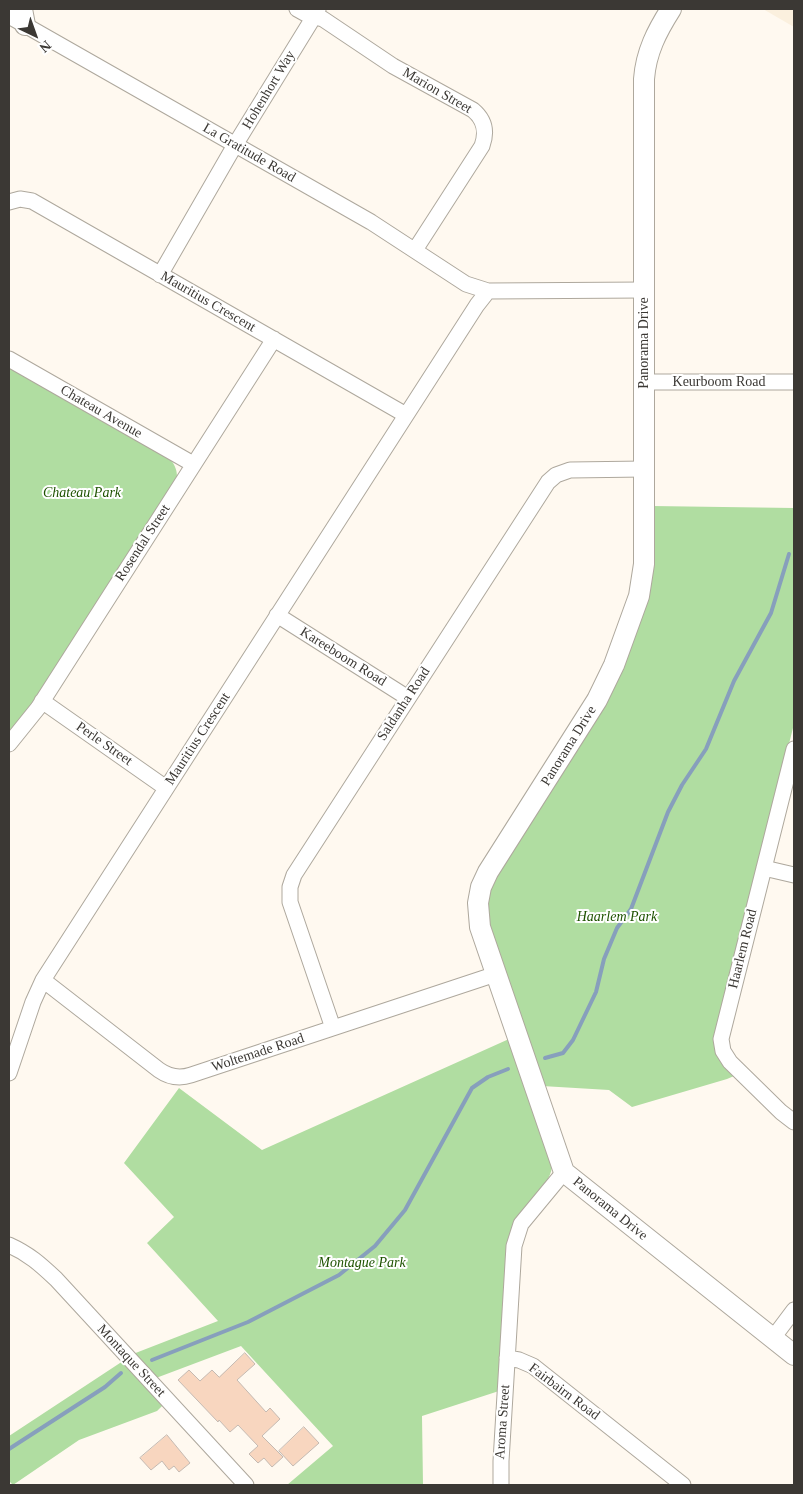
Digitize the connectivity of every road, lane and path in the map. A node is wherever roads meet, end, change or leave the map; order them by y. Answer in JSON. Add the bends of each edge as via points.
{"nodes":[{"id":1,"x":297,"y":9,"type":"edge"},
{"id":2,"x":671,"y":9,"type":"edge"},
{"id":3,"x":316,"y":13,"type":"edge"},
{"id":4,"x":19,"y":16,"type":"edge"},
{"id":5,"x":235,"y":145,"type":"junction"},
{"id":6,"x":9,"y":202,"type":"edge"},
{"id":7,"x":415,"y":250,"type":"junction"},
{"id":8,"x":160,"y":275,"type":"junction"},
{"id":9,"x":644,"y":290,"type":"junction"},
{"id":10,"x":488,"y":291,"type":"junction"},
{"id":11,"x":274,"y":339,"type":"junction"},
{"id":12,"x":9,"y":359,"type":"edge"},
{"id":13,"x":644,"y":382,"type":"junction"},
{"id":14,"x":794,"y":382,"type":"edge"},
{"id":15,"x":406,"y":415,"type":"junction"},
{"id":16,"x":193,"y":464,"type":"junction"},
{"id":17,"x":644,"y":470,"type":"junction"},
{"id":18,"x":277,"y":615,"type":"junction"},
{"id":19,"x":408,"y":698,"type":"junction"},
{"id":20,"x":42,"y":701,"type":"junction"},
{"id":21,"x":9,"y":744,"type":"edge"},
{"id":22,"x":794,"y":749,"type":"edge"},
{"id":23,"x":166,"y":788,"type":"junction"},
{"id":24,"x":764,"y":868,"type":"junction"},
{"id":25,"x":794,"y":876,"type":"edge"},
{"id":26,"x":496,"y":974,"type":"junction"},
{"id":27,"x":44,"y":980,"type":"junction"},
{"id":28,"x":333,"y":1028,"type":"junction"},
{"id":29,"x":9,"y":1072,"type":"edge"},
{"id":30,"x":794,"y":1122,"type":"edge"},
{"id":31,"x":564,"y":1172,"type":"junction"},
{"id":32,"x":9,"y":1245,"type":"edge"},
{"id":33,"x":794,"y":1310,"type":"edge"},
{"id":34,"x":772,"y":1338,"type":"junction"},
{"id":35,"x":794,"y":1355,"type":"edge"},
{"id":36,"x":507,"y":1358,"type":"junction"},
{"id":37,"x":246,"y":1485,"type":"edge"},
{"id":38,"x":501,"y":1485,"type":"edge"},
{"id":39,"x":683,"y":1485,"type":"edge"}],
"edges":[{"from":1,"to":3,"type":"street","name":"Marion Street"},
{"from":2,"to":9,"type":"street","name":"Panorama Drive","via":[[653,40],[646,59],[644,79]]},
{"from":3,"to":5,"type":"street","name":"Hohenhort Way"},
{"from":3,"to":7,"type":"street","name":"Marion Street","via":[[393,66],[473,110],[482,120],[485,133],[482,146]]},
{"from":4,"to":5,"type":"street","name":"La Gratitude Road"},
{"from":5,"to":7,"type":"street","name":"La Gratitude Road"},
{"from":5,"to":8,"type":"street","name":"Hohenhort Way"},
{"from":6,"to":8,"type":"street","name":"Mauritius Crescent","via":[[20,199],[32,201]]},
{"from":7,"to":10,"type":"street","name":"La Gratitude Road","via":[[466,284]]},
{"from":8,"to":11,"type":"street","name":"Mauritius Crescent"},
{"from":9,"to":10,"type":"street"},
{"from":9,"to":13,"type":"street","name":"Panorama Drive"},
{"from":10,"to":15,"type":"street","name":"Mauritius Crescent"},
{"from":11,"to":15,"type":"street","name":"Mauritius Crescent"},
{"from":11,"to":16,"type":"street","name":"Rosendal Street"},
{"from":12,"to":16,"type":"street","name":"Chateau Avenue"},
{"from":13,"to":14,"type":"street","name":"Keurboom Road"},
{"from":13,"to":17,"type":"street","name":"Panorama Drive"},
{"from":15,"to":18,"type":"street","name":"Mauritius Crescent"},
{"from":16,"to":20,"type":"street","name":"Rosendal Street"},
{"from":17,"to":19,"type":"street","name":"Saldanha Road","via":[[570,470],[552,478]]},
{"from":17,"to":26,"type":"street","name":"Panorama Drive","via":[[643,580],[614,664],[593,708],[481,887],[478,919]]},
{"from":18,"to":19,"type":"street","name":"Kareeboom Road"},
{"from":18,"to":23,"type":"street","name":"Mauritius Crescent"},
{"from":19,"to":28,"type":"street","name":"Saldanha Road","via":[[294,875],[290,887],[290,902]]},
{"from":20,"to":21,"type":"street","name":"Rosendal Street"},
{"from":20,"to":23,"type":"street","name":"Perle Street"},
{"from":22,"to":24,"type":"street","name":"Haarlem Road"},
{"from":23,"to":27,"type":"street","name":"Mauritius Crescent"},
{"from":24,"to":25,"type":"street"},
{"from":24,"to":30,"type":"street","name":"Haarlem Road","via":[[721,1045],[730,1062]]},
{"from":26,"to":28,"type":"street","name":"Woltemade Road"},
{"from":26,"to":31,"type":"street","name":"Panorama Drive"},
{"from":27,"to":28,"type":"street","name":"Woltemade Road","via":[[159,1070],[174,1077],[191,1075]]},
{"from":27,"to":29,"type":"street","name":"Mauritius Crescent"},
{"from":31,"to":34,"type":"street","name":"Panorama Drive"},
{"from":31,"to":36,"type":"street","via":[[527,1217],[515,1239]]},
{"from":32,"to":37,"type":"street","name":"Montaque Street","via":[[34,1259],[56,1279]]},
{"from":33,"to":34,"type":"street"},
{"from":34,"to":35,"type":"street","name":"Panorama Drive"},
{"from":36,"to":38,"type":"street","name":"Aroma Street"},
{"from":36,"to":39,"type":"street","name":"Fairbairn Road","via":[[533,1366]]}]}
